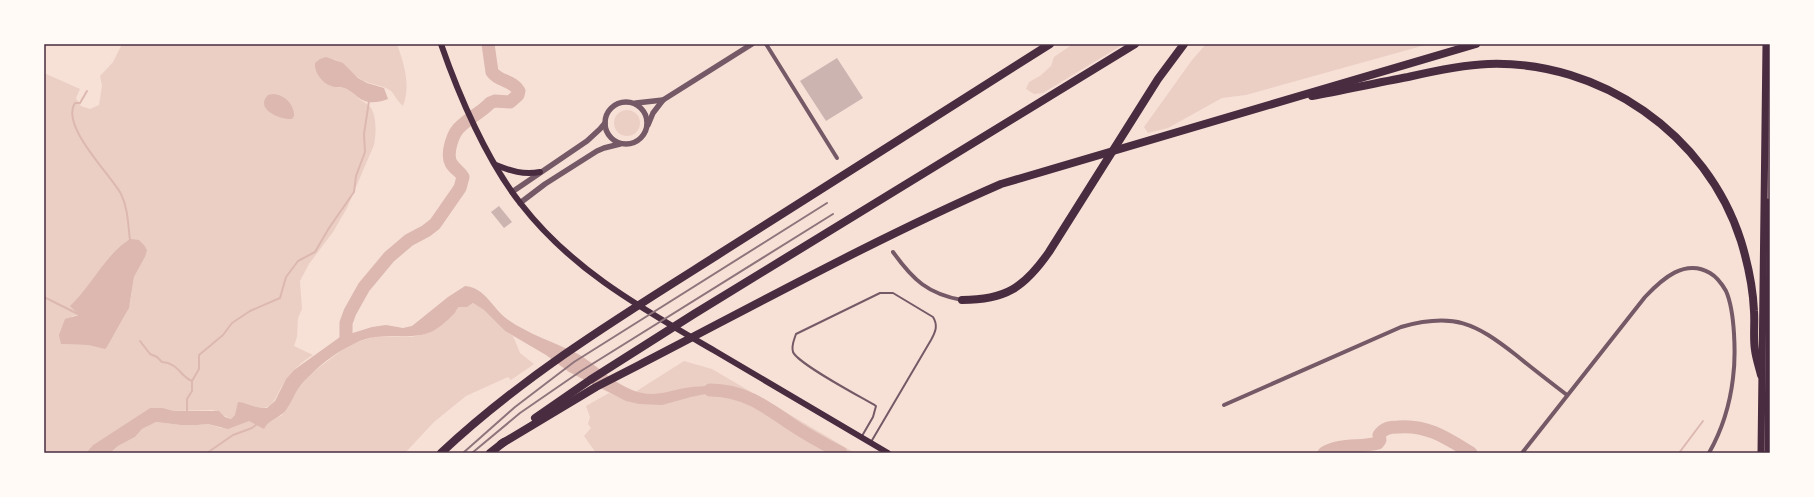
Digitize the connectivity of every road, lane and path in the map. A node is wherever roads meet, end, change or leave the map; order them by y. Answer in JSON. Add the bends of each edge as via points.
{"nodes":[{"id":1,"x":441,"y":44,"type":"edge"},
{"id":2,"x":752,"y":44,"type":"edge"},
{"id":3,"x":766,"y":44,"type":"edge"},
{"id":4,"x":1050,"y":44,"type":"edge"},
{"id":5,"x":1135,"y":44,"type":"edge"},
{"id":6,"x":1184,"y":44,"type":"edge"},
{"id":7,"x":1476,"y":44,"type":"edge"},
{"id":8,"x":1766,"y":44,"type":"edge"},
{"id":9,"x":663,"y":100,"type":"junction"},
{"id":10,"x":635,"y":103,"type":"junction"},
{"id":11,"x":1259,"y":107,"type":"junction"},
{"id":12,"x":605,"y":123,"type":"junction"},
{"id":13,"x":648,"y":125,"type":"junction"},
{"id":14,"x":620,"y":144,"type":"junction"},
{"id":15,"x":837,"y":158,"type":"dead end"},
{"id":16,"x":496,"y":165,"type":"junction"},
{"id":17,"x":1764,"y":166,"type":"junction"},
{"id":18,"x":540,"y":172,"type":"junction"},
{"id":19,"x":512,"y":192,"type":"junction"},
{"id":20,"x":520,"y":203,"type":"junction"},
{"id":21,"x":893,"y":252,"type":"dead end"},
{"id":22,"x":962,"y":300,"type":"joint"},
{"id":23,"x":1761,"y":375,"type":"junction"},
{"id":24,"x":1567,"y":395,"type":"junction"},
{"id":25,"x":1224,"y":404,"type":"dead end"},
{"id":26,"x":861,"y":437,"type":"junction"},
{"id":27,"x":871,"y":443,"type":"junction"},
{"id":28,"x":501,"y":444,"type":"junction"},
{"id":29,"x":441,"y":453,"type":"edge"},
{"id":30,"x":490,"y":453,"type":"edge"},
{"id":31,"x":888,"y":453,"type":"edge"},
{"id":32,"x":1522,"y":453,"type":"edge"},
{"id":33,"x":1709,"y":453,"type":"edge"},
{"id":34,"x":1761,"y":453,"type":"edge"},
{"id":35,"x":1768,"y":453,"type":"edge"}],
"edges":[{"from":1,"to":16,"type":"main road","via":[[465,106]]},
{"from":2,"to":9,"type":"street"},
{"from":3,"to":15,"type":"street"},
{"from":4,"to":29,"type":"highway","via":[[658,293],[528,380]]},
{"from":5,"to":28,"type":"highway","via":[[694,314],[561,399]]},
{"from":6,"to":22,"type":"highway","via":[[1158,79],[1030,277],[1005,294],[979,300]]},
{"from":7,"to":11,"type":"highway"},
{"from":8,"to":17,"type":"main road"},
{"from":9,"to":10,"type":"street"},
{"from":9,"to":13,"type":"street"},
{"from":10,"to":12,"type":"street","via":[[617,104],[607,114]]},
{"from":10,"to":13,"type":"street","via":[[644,111]]},
{"from":11,"to":23,"type":"highway","via":[[1439,70],[1489,64],[1525,65],[1561,72],[1618,94],[1655,119],[1686,147],[1705,170],[1727,208],[1741,241],[1748,270],[1754,312],[1755,351]]},
{"from":11,"to":28,"type":"highway","via":[[1001,184],[959,202],[620,374]]},
{"from":12,"to":14,"type":"street","via":[[609,136]]},
{"from":12,"to":18,"type":"street","via":[[587,141]]},
{"from":13,"to":14,"type":"street","via":[[646,132],[636,143]]},
{"from":14,"to":20,"type":"street","via":[[597,151]]},
{"from":16,"to":18,"type":"main road","via":[[523,173]]},
{"from":16,"to":19,"type":"main road"},
{"from":17,"to":23,"type":"main road"},
{"from":17,"to":35,"type":"main road","via":[[1770,226]]},
{"from":18,"to":19,"type":"street"},
{"from":19,"to":20,"type":"main road"},
{"from":20,"to":26,"type":"main road","via":[[575,260],[622,296]]},
{"from":21,"to":22,"type":"street","via":[[909,273],[928,289],[949,298]]},
{"from":23,"to":34,"type":"main road"},
{"from":24,"to":25,"type":"street","via":[[1488,333],[1467,324],[1441,320],[1401,327]]},
{"from":24,"to":32,"type":"street"},
{"from":24,"to":33,"type":"street","via":[[1629,315],[1658,284],[1680,269],[1695,268],[1706,271],[1718,279],[1728,298],[1734,352],[1733,378],[1727,409]]},
{"from":26,"to":27,"type":"main road"},
{"from":26,"to":27,"type":"lane","via":[[876,406],[808,365],[794,353],[792,344],[796,334],[880,293],[893,293],[933,317],[936,328]]},
{"from":27,"to":31,"type":"main road"},
{"from":28,"to":30,"type":"highway"}]}
